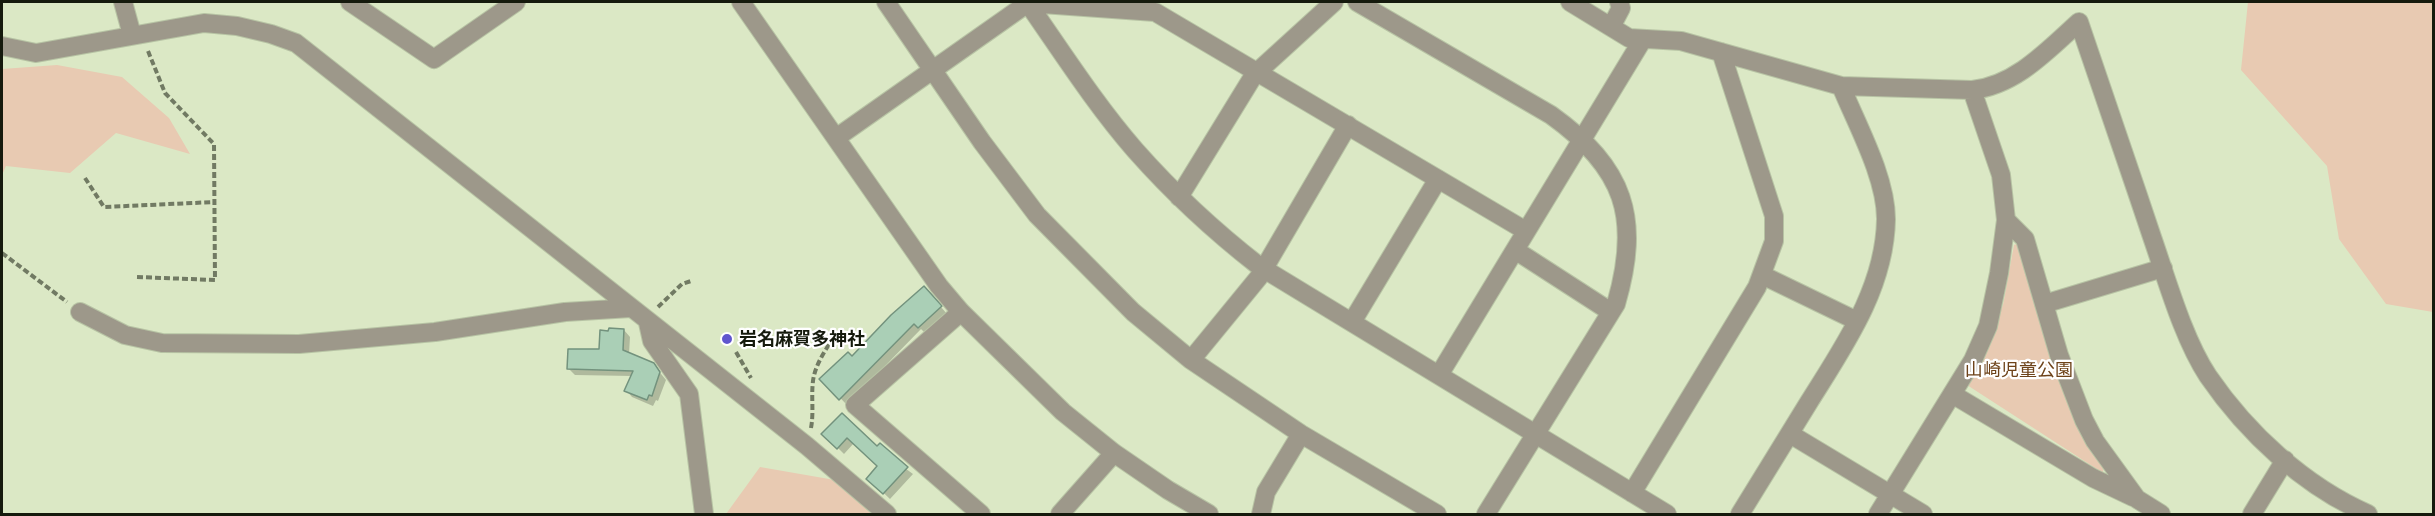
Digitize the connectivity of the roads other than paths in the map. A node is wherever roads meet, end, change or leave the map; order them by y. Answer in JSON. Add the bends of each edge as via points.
{"nodes":[{"id":1,"x":123,"y":2,"type":"edge"},
{"id":2,"x":350,"y":2,"type":"edge"},
{"id":3,"x":516,"y":2,"type":"edge"},
{"id":4,"x":741,"y":2,"type":"edge"},
{"id":5,"x":886,"y":2,"type":"edge"},
{"id":6,"x":1028,"y":2,"type":"edge"},
{"id":7,"x":1334,"y":2,"type":"edge"},
{"id":8,"x":1357,"y":2,"type":"edge"},
{"id":9,"x":1570,"y":2,"type":"edge"},
{"id":10,"x":1619,"y":2,"type":"edge"},
{"id":11,"x":1611,"y":27,"type":"junction"},
{"id":12,"x":136,"y":34,"type":"junction"},
{"id":13,"x":1643,"y":39,"type":"junction"},
{"id":14,"x":2,"y":46,"type":"edge"},
{"id":15,"x":1721,"y":52,"type":"junction"},
{"id":16,"x":933,"y":70,"type":"junction"},
{"id":17,"x":1257,"y":72,"type":"junction"},
{"id":18,"x":1841,"y":86,"type":"junction"},
{"id":19,"x":1972,"y":90,"type":"junction"},
{"id":20,"x":1348,"y":125,"type":"junction"},
{"id":21,"x":836,"y":138,"type":"junction"},
{"id":22,"x":1582,"y":140,"type":"junction"},
{"id":23,"x":1438,"y":179,"type":"junction"},
{"id":24,"x":1179,"y":197,"type":"junction"},
{"id":25,"x":2006,"y":220,"type":"junction"},
{"id":26,"x":1526,"y":231,"type":"junction"},
{"id":27,"x":1515,"y":250,"type":"junction"},
{"id":28,"x":2163,"y":268,"type":"junction"},
{"id":29,"x":1264,"y":269,"type":"junction"},
{"id":30,"x":1762,"y":275,"type":"junction"},
{"id":31,"x":2044,"y":304,"type":"junction"},
{"id":32,"x":631,"y":308,"type":"junction"},
{"id":33,"x":80,"y":312,"type":"road end"},
{"id":34,"x":961,"y":312,"type":"junction"},
{"id":35,"x":1611,"y":312,"type":"junction"},
{"id":36,"x":1857,"y":321,"type":"junction"},
{"id":37,"x":647,"y":322,"type":"junction"},
{"id":38,"x":1352,"y":322,"type":"junction"},
{"id":39,"x":1191,"y":360,"type":"junction"},
{"id":40,"x":1439,"y":375,"type":"junction"},
{"id":41,"x":1952,"y":394,"type":"junction"},
{"id":42,"x":1301,"y":434,"type":"junction"},
{"id":43,"x":1536,"y":434,"type":"junction"},
{"id":44,"x":1790,"y":434,"type":"junction"},
{"id":45,"x":1114,"y":453,"type":"junction"},
{"id":46,"x":2285,"y":460,"type":"junction"},
{"id":47,"x":1632,"y":493,"type":"junction"},
{"id":48,"x":1890,"y":495,"type":"junction"},
{"id":49,"x":2137,"y":499,"type":"junction"},
{"id":50,"x":704,"y":514,"type":"edge"},
{"id":51,"x":887,"y":514,"type":"edge"},
{"id":52,"x":981,"y":514,"type":"edge"},
{"id":53,"x":1060,"y":514,"type":"edge"},
{"id":54,"x":1209,"y":514,"type":"edge"},
{"id":55,"x":1261,"y":514,"type":"edge"},
{"id":56,"x":1437,"y":514,"type":"edge"},
{"id":57,"x":1486,"y":514,"type":"edge"},
{"id":58,"x":1667,"y":514,"type":"edge"},
{"id":59,"x":1740,"y":514,"type":"edge"},
{"id":60,"x":1878,"y":514,"type":"edge"},
{"id":61,"x":1923,"y":514,"type":"edge"},
{"id":62,"x":2161,"y":514,"type":"edge"},
{"id":63,"x":2252,"y":514,"type":"edge"},
{"id":64,"x":2368,"y":514,"type":"edge"}],
"edges":[{"from":1,"to":12,"type":"street"},
{"from":2,"to":3,"type":"street","via":[[434,58]]},
{"from":4,"to":21,"type":"street"},
{"from":5,"to":16,"type":"street"},
{"from":6,"to":16,"type":"street"},
{"from":6,"to":17,"type":"street","via":[[1155,12]]},
{"from":6,"to":24,"type":"street","via":[[1098,103]]},
{"from":7,"to":17,"type":"street"},
{"from":8,"to":22,"type":"street","via":[[1551,116]]},
{"from":9,"to":11,"type":"street"},
{"from":10,"to":11,"type":"street","via":[[1621,8]]},
{"from":11,"to":13,"type":"street","via":[[1629,38]]},
{"from":12,"to":14,"type":"street","via":[[36,53]]},
{"from":12,"to":32,"type":"street","via":[[204,23],[271,33],[296,43]]},
{"from":13,"to":15,"type":"street","via":[[1681,41]]},
{"from":13,"to":22,"type":"street"},
{"from":15,"to":18,"type":"street"},
{"from":15,"to":30,"type":"street","via":[[1774,216],[1774,241]]},
{"from":16,"to":21,"type":"street"},
{"from":16,"to":39,"type":"street","via":[[1037,216],[1133,312]]},
{"from":17,"to":20,"type":"street"},
{"from":17,"to":24,"type":"street"},
{"from":18,"to":19,"type":"street"},
{"from":18,"to":36,"type":"street","via":[[1870,155],[1886,218],[1871,295]]},
{"from":19,"to":25,"type":"street","via":[[2001,175]]},
{"from":19,"to":28,"type":"street","via":[[1989,88],[2014,76],[2079,22]]},
{"from":20,"to":23,"type":"street"},
{"from":20,"to":29,"type":"street"},
{"from":21,"to":34,"type":"street"},
{"from":22,"to":26,"type":"street"},
{"from":22,"to":35,"type":"street","via":[[1611,173],[1626,217],[1625,274]]},
{"from":23,"to":26,"type":"street"},
{"from":23,"to":38,"type":"street"},
{"from":24,"to":29,"type":"street"},
{"from":25,"to":31,"type":"street","via":[[2025,239]]},
{"from":25,"to":41,"type":"street","via":[[1988,326]]},
{"from":26,"to":27,"type":"street"},
{"from":27,"to":35,"type":"street"},
{"from":27,"to":40,"type":"street"},
{"from":28,"to":31,"type":"street"},
{"from":28,"to":46,"type":"street","via":[[2180,317],[2207,374],[2243,421]]},
{"from":29,"to":38,"type":"street"},
{"from":29,"to":39,"type":"street"},
{"from":30,"to":36,"type":"street"},
{"from":30,"to":47,"type":"street"},
{"from":31,"to":49,"type":"street","via":[[2084,420]]},
{"from":32,"to":33,"type":"street","via":[[565,312],[435,332],[298,344],[162,343],[125,335]]},
{"from":32,"to":37,"type":"street"},
{"from":34,"to":45,"type":"street","via":[[1063,412]]},
{"from":34,"to":52,"type":"street","via":[[855,405]]},
{"from":35,"to":43,"type":"street"},
{"from":36,"to":44,"type":"street"},
{"from":37,"to":50,"type":"street","via":[[652,341],[689,394]]},
{"from":37,"to":51,"type":"street","via":[[807,446]]},
{"from":38,"to":40,"type":"street"},
{"from":39,"to":42,"type":"street"},
{"from":40,"to":43,"type":"street"},
{"from":41,"to":48,"type":"street"},
{"from":41,"to":49,"type":"street","via":[[2093,478]]},
{"from":42,"to":55,"type":"street","via":[[1266,492]]},
{"from":42,"to":56,"type":"street"},
{"from":43,"to":47,"type":"street"},
{"from":43,"to":57,"type":"street"},
{"from":44,"to":48,"type":"street"},
{"from":44,"to":59,"type":"street"},
{"from":45,"to":53,"type":"street"},
{"from":45,"to":54,"type":"street"},
{"from":46,"to":63,"type":"street"},
{"from":46,"to":64,"type":"street","via":[[2318,486]]},
{"from":47,"to":58,"type":"street"},
{"from":48,"to":60,"type":"street"},
{"from":48,"to":61,"type":"street"},
{"from":49,"to":62,"type":"street"}]}
